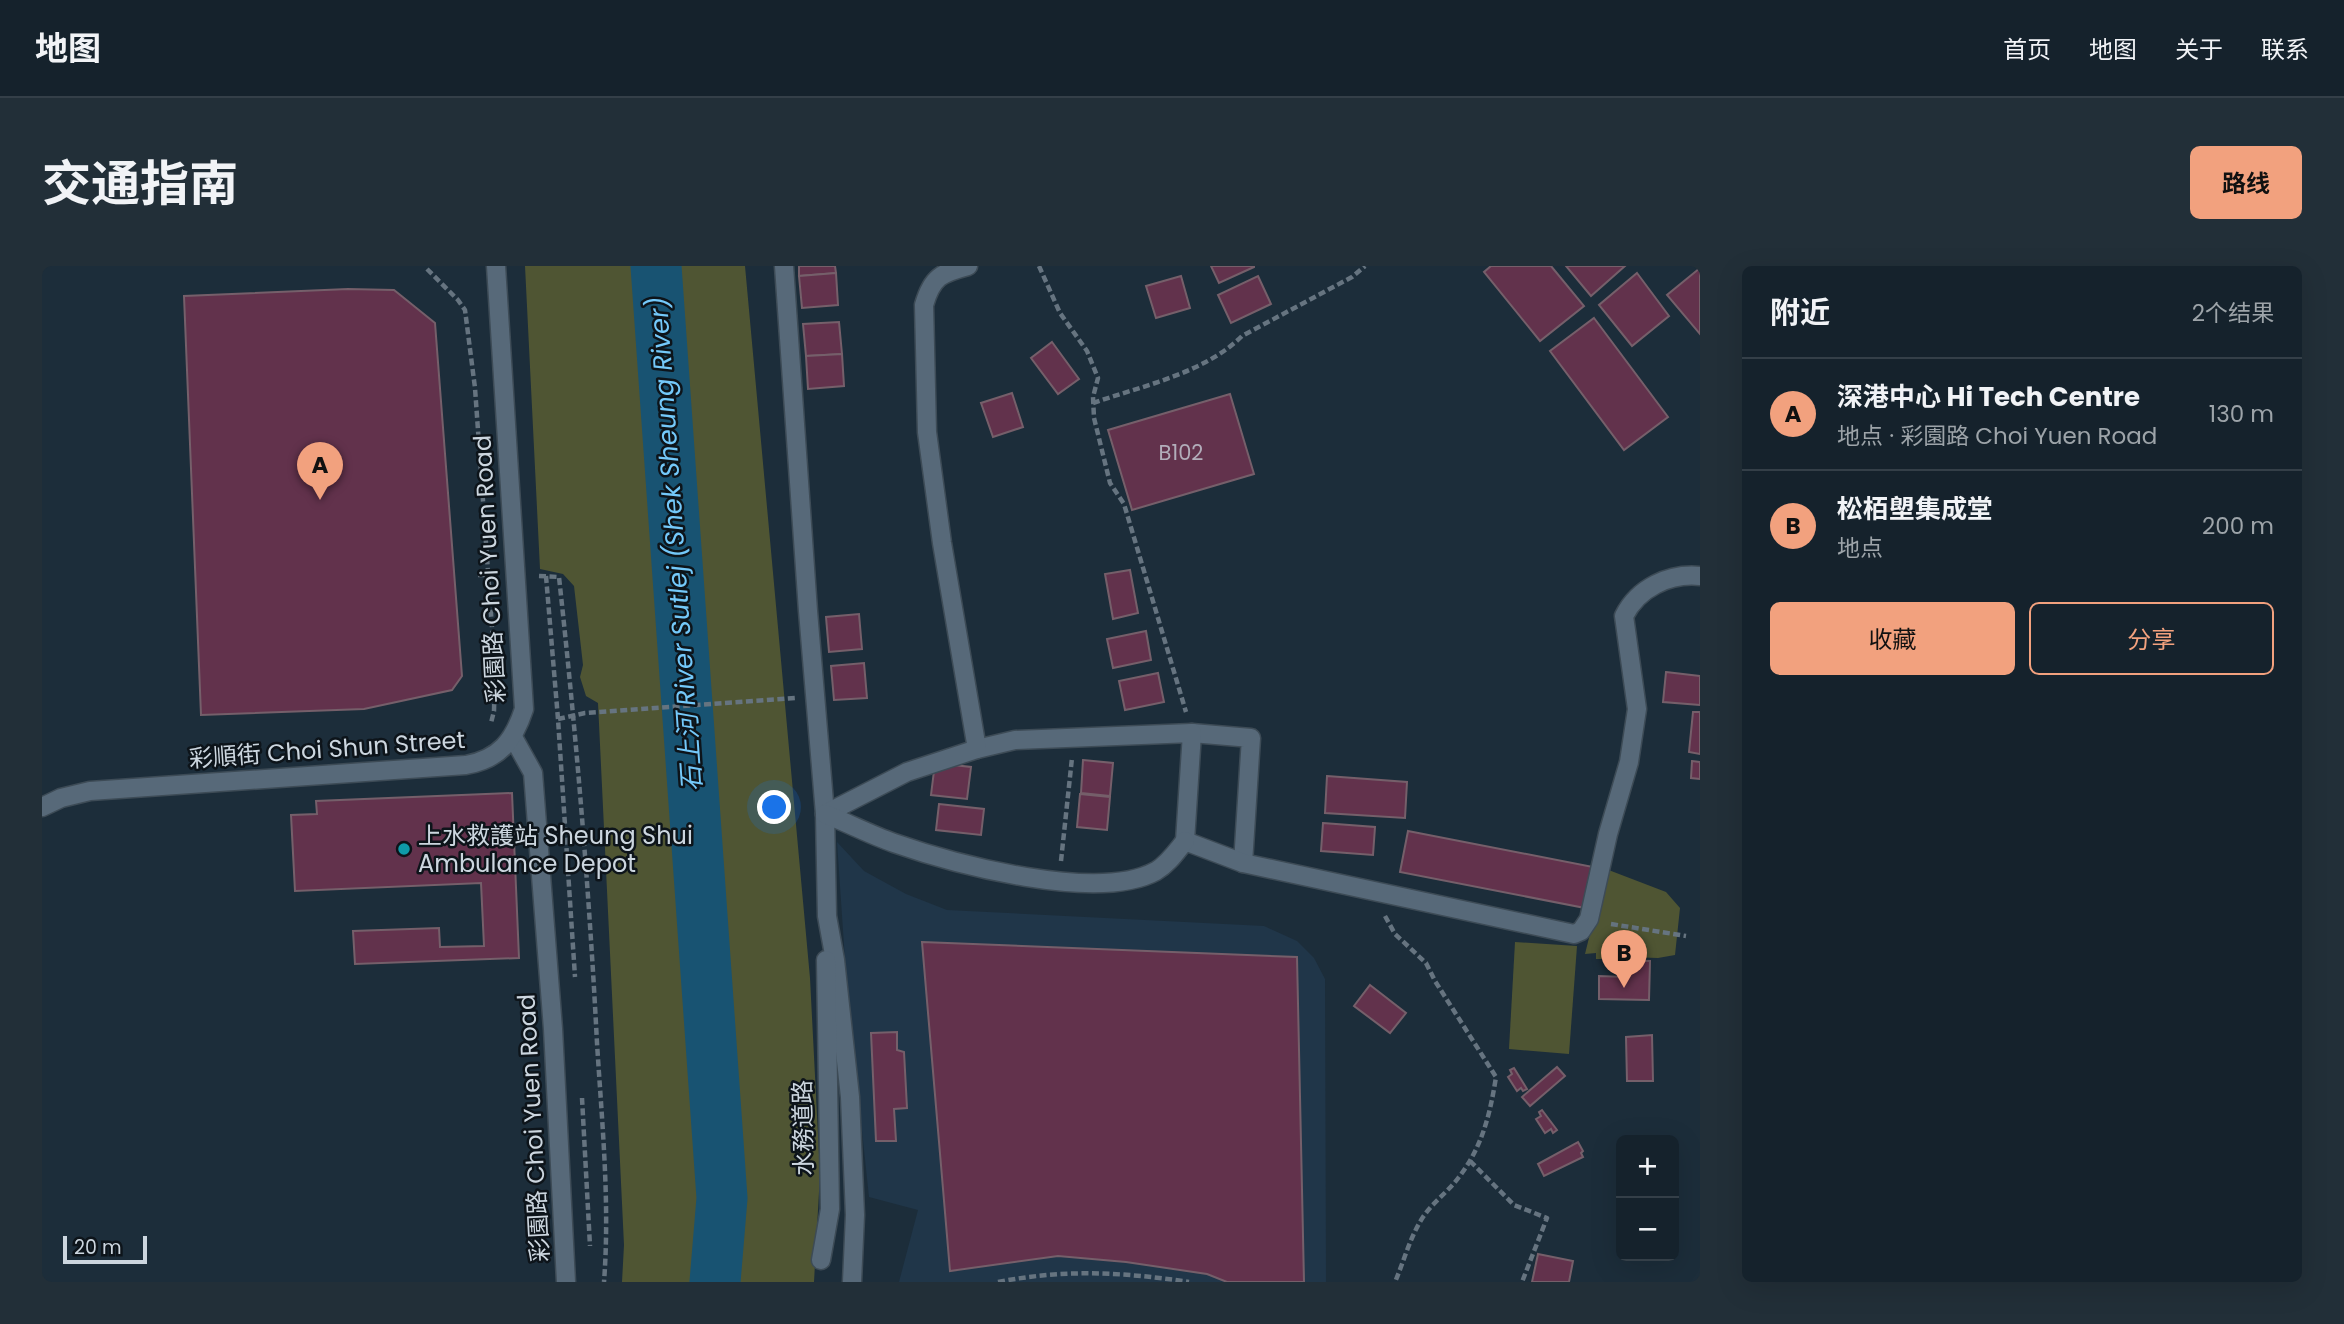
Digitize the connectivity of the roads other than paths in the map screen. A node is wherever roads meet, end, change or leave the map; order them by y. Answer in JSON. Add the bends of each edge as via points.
{"nodes":[{"id":1,"x":496,"y":266,"type":"edge"},
{"id":2,"x":785,"y":266,"type":"edge"},
{"id":3,"x":968,"y":266,"type":"edge"},
{"id":4,"x":1700,"y":576,"type":"edge"},
{"id":5,"x":1192,"y":733,"type":"junction"},
{"id":6,"x":513,"y":737,"type":"junction"},
{"id":7,"x":977,"y":749,"type":"junction"},
{"id":8,"x":42,"y":807,"type":"edge"},
{"id":9,"x":825,"y":814,"type":"junction"},
{"id":10,"x":1185,"y":841,"type":"junction"},
{"id":11,"x":1243,"y":863,"type":"junction"},
{"id":12,"x":827,"y":916,"type":"junction"},
{"id":13,"x":821,"y":1260,"type":"dead end"},
{"id":14,"x":566,"y":1282,"type":"edge"},
{"id":15,"x":852,"y":1282,"type":"edge"}],
"edges":[{"from":1,"to":6,"type":"street","name":"彩園路 Choi Yuen Road","via":[[524,709]]},
{"from":2,"to":9,"type":"street"},
{"from":3,"to":7,"type":"street","via":[[937,278],[926,296],[926,432]]},
{"from":4,"to":11,"type":"street","via":[[1665,580],[1637,595],[1624,616],[1637,709],[1629,762],[1589,919],[1581,931],[1574,934]]},
{"from":5,"to":7,"type":"street","via":[[1015,740]]},
{"from":5,"to":10,"type":"street"},
{"from":5,"to":11,"type":"street","via":[[1251,738]]},
{"from":6,"to":8,"type":"street","name":"彩順街 Choi Shun Street","via":[[482,762],[466,765],[90,791]]},
{"from":6,"to":14,"type":"street","name":"彩園路 Choi Yuen Road","via":[[533,773],[554,1029]]},
{"from":7,"to":9,"type":"street","via":[[907,772]]},
{"from":9,"to":10,"type":"street","via":[[962,864],[1058,881],[1102,884],[1152,873],[1165,866]]},
{"from":9,"to":12,"type":"street"},
{"from":10,"to":11,"type":"street"},
{"from":12,"to":13,"type":"street","name":"水務道路","via":[[830,1209]]},
{"from":12,"to":15,"type":"street","via":[[850,1097],[855,1215]]}]}
